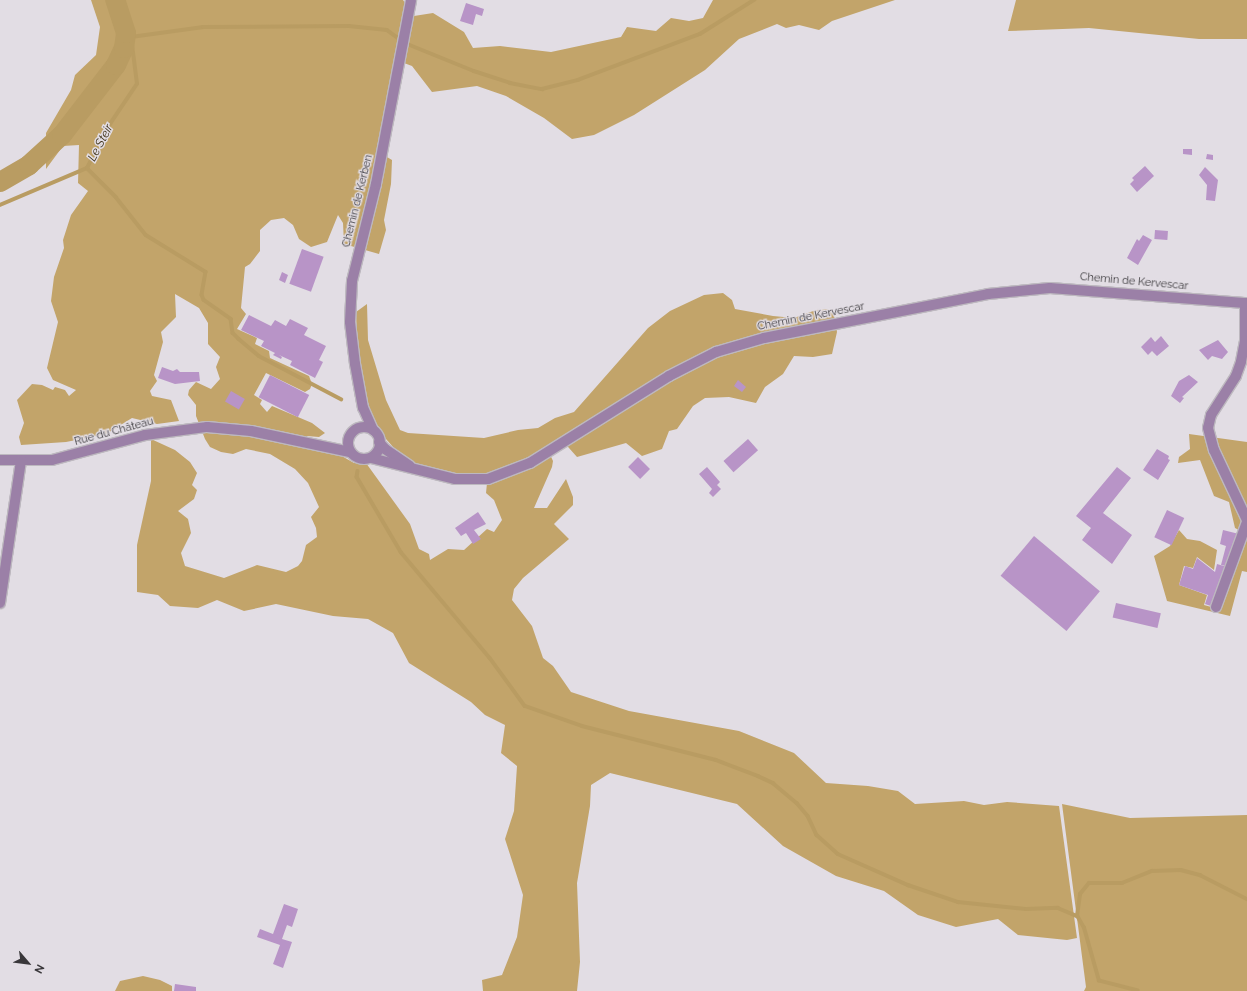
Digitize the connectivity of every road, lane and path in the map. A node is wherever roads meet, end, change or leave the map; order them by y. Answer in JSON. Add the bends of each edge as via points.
{"nodes":[{"id":1,"x":410,"y":0,"type":"edge"},
{"id":2,"x":1246,"y":303,"type":"edge"},
{"id":3,"x":363,"y":408,"type":"junction"},
{"id":4,"x":358,"y":429,"type":"junction"},
{"id":5,"x":373,"y":430,"type":"junction"},
{"id":6,"x":348,"y":438,"type":"junction"},
{"id":7,"x":379,"y":442,"type":"junction"},
{"id":8,"x":328,"y":447,"type":"junction"},
{"id":9,"x":350,"y":452,"type":"junction"},
{"id":10,"x":371,"y":458,"type":"junction"},
{"id":11,"x":0,"y":460,"type":"edge"},
{"id":12,"x":21,"y":461,"type":"junction"},
{"id":13,"x":415,"y":469,"type":"junction"},
{"id":14,"x":1247,"y":521,"type":"edge"},
{"id":15,"x":0,"y":603,"type":"edge"},
{"id":16,"x":1216,"y":607,"type":"dead end"}],
"edges":[{"from":1,"to":3,"type":"street","name":"Chemin de Kerben","via":[[376,184],[353,274],[350,322]]},
{"from":2,"to":13,"type":"street","name":"Chemin de Kervescar","via":[[1032,288],[789,333],[734,346],[694,362],[530,463],[510,472],[488,479],[464,480]]},
{"from":2,"to":14,"type":"street","name":"Chemin de Kervescar","via":[[1245,341],[1241,362],[1236,376],[1211,415],[1208,428],[1214,450]]},
{"from":3,"to":4,"type":"street","name":"Chemin de Kerben"},
{"from":3,"to":5,"type":"street","name":"Chemin de Kerben"},
{"from":4,"to":5,"type":"street"},
{"from":4,"to":6,"type":"street"},
{"from":5,"to":7,"type":"street"},
{"from":6,"to":8,"type":"street"},
{"from":6,"to":9,"type":"street"},
{"from":7,"to":10,"type":"street","via":[[378,450]]},
{"from":7,"to":13,"type":"street","name":"Chemin de Kervescar","via":[[391,454]]},
{"from":8,"to":9,"type":"street","name":"Rue du Château"},
{"from":8,"to":12,"type":"street","name":"Rue du Château","via":[[251,431],[207,427],[145,434],[52,460]]},
{"from":9,"to":10,"type":"street","via":[[359,459]]},
{"from":10,"to":13,"type":"street","name":"Chemin de Kervescar"},
{"from":11,"to":12,"type":"street","name":"Rue du Château"},
{"from":12,"to":15,"type":"street"},
{"from":14,"to":16,"type":"street","name":"Chemin de Kervescar"}]}
